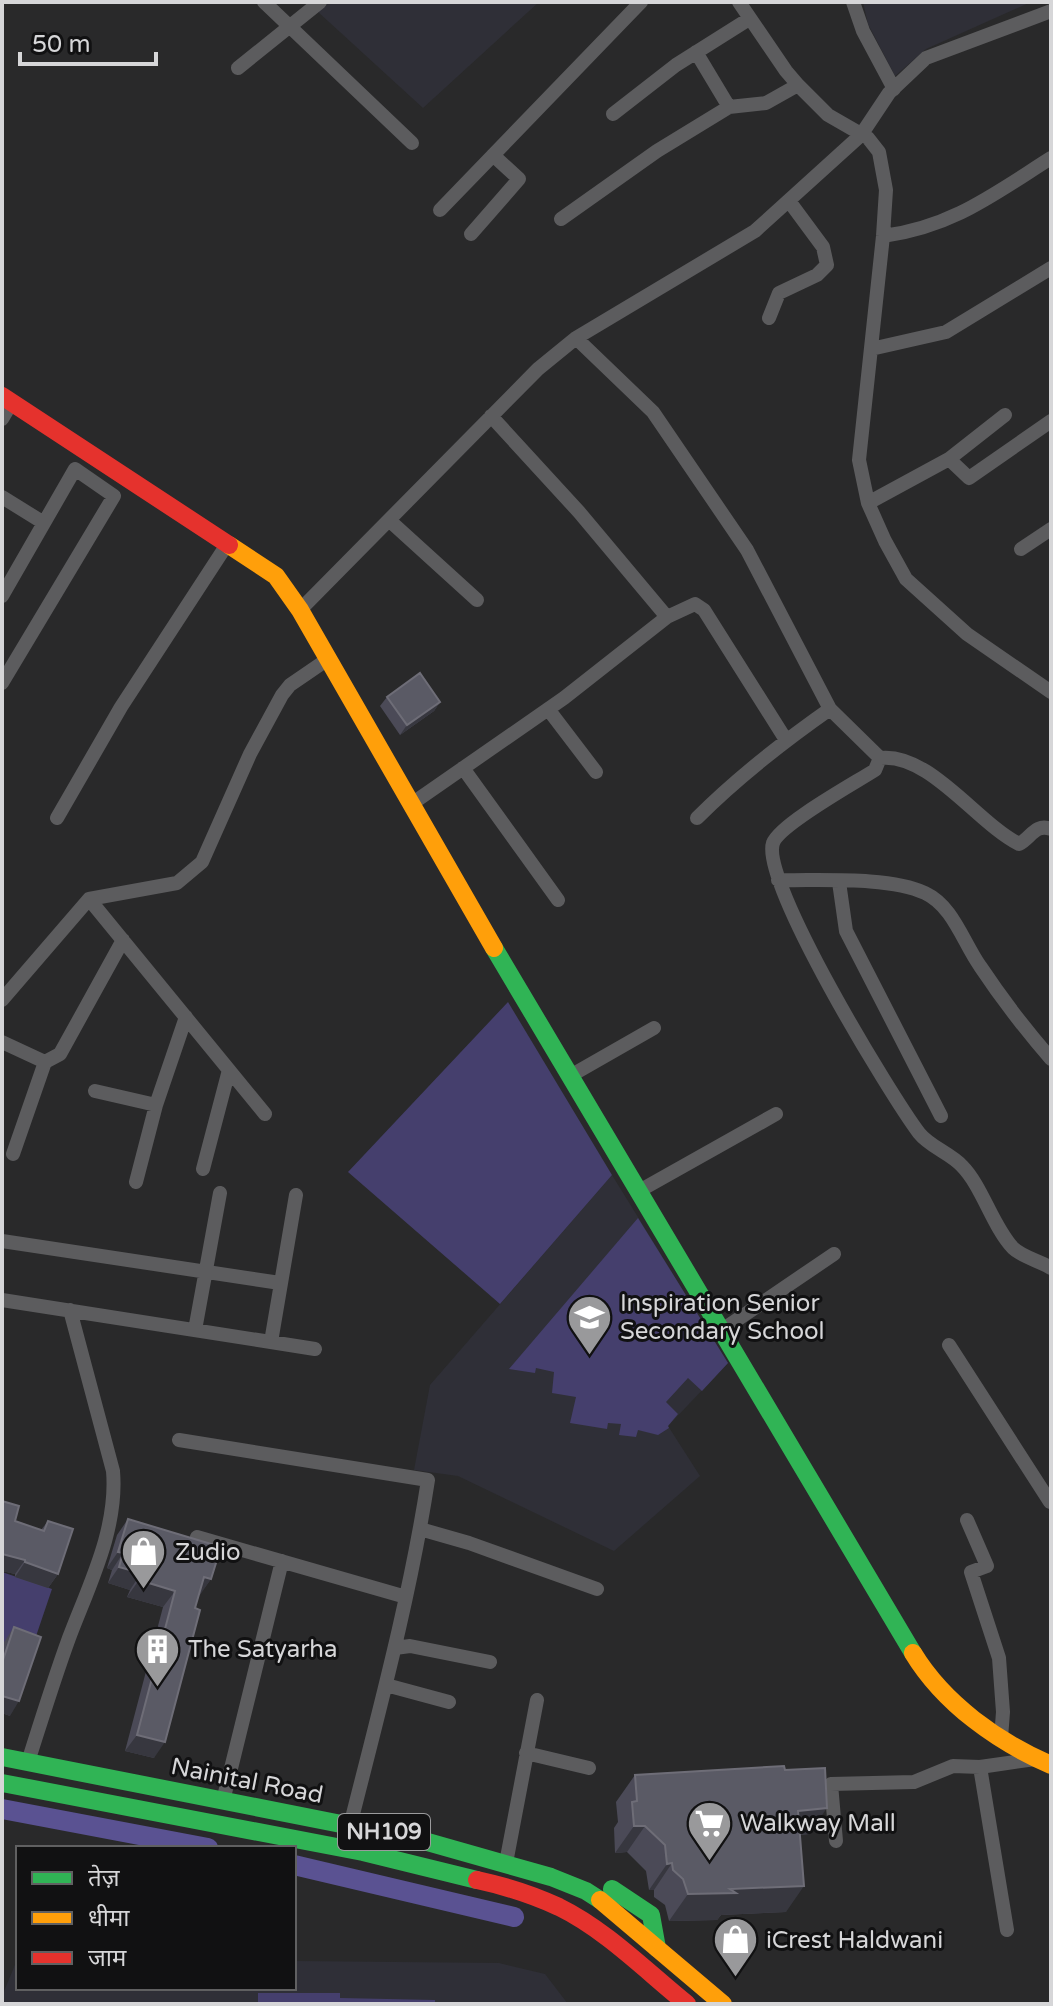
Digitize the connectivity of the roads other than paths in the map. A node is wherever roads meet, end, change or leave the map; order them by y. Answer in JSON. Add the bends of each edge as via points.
{"nodes":[{"id":1,"x":264,"y":2,"type":"edge"},
{"id":2,"x":320,"y":2,"type":"edge"},
{"id":3,"x":641,"y":2,"type":"edge"},
{"id":4,"x":739,"y":2,"type":"edge"},
{"id":5,"x":853,"y":2,"type":"edge"},
{"id":6,"x":1051,"y":11,"type":"edge"},
{"id":7,"x":749,"y":19,"type":"junction"},
{"id":8,"x":291,"y":26,"type":"junction"},
{"id":9,"x":696,"y":52,"type":"junction"},
{"id":10,"x":238,"y":68,"type":"dead end"},
{"id":11,"x":798,"y":85,"type":"junction"},
{"id":12,"x":894,"y":89,"type":"junction"},
{"id":13,"x":729,"y":107,"type":"junction"},
{"id":14,"x":613,"y":114,"type":"dead end"},
{"id":15,"x":861,"y":135,"type":"junction"},
{"id":16,"x":412,"y":143,"type":"dead end"},
{"id":17,"x":493,"y":155,"type":"junction"},
{"id":18,"x":1051,"y":158,"type":"edge"},
{"id":19,"x":789,"y":201,"type":"junction"},
{"id":20,"x":440,"y":210,"type":"dead end"},
{"id":21,"x":561,"y":219,"type":"dead end"},
{"id":22,"x":471,"y":234,"type":"dead end"},
{"id":23,"x":883,"y":236,"type":"junction"},
{"id":24,"x":1051,"y":268,"type":"edge"},
{"id":25,"x":769,"y":318,"type":"dead end"},
{"id":26,"x":576,"y":338,"type":"junction"},
{"id":27,"x":871,"y":349,"type":"junction"},
{"id":28,"x":7,"y":399,"type":"edge"},
{"id":29,"x":1005,"y":415,"type":"dead end"},
{"id":30,"x":491,"y":416,"type":"junction"},
{"id":31,"x":2,"y":419,"type":"edge"},
{"id":32,"x":1051,"y":421,"type":"edge"},
{"id":33,"x":949,"y":459,"type":"junction"},
{"id":34,"x":2,"y":497,"type":"edge"},
{"id":35,"x":868,"y":503,"type":"junction"},
{"id":36,"x":390,"y":521,"type":"junction"},
{"id":37,"x":44,"y":523,"type":"junction"},
{"id":38,"x":1051,"y":529,"type":"edge"},
{"id":39,"x":226,"y":546,"type":"junction"},
{"id":40,"x":1021,"y":549,"type":"dead end"},
{"id":41,"x":2,"y":596,"type":"edge"},
{"id":42,"x":477,"y":600,"type":"dead end"},
{"id":43,"x":300,"y":610,"type":"junction"},
{"id":44,"x":667,"y":617,"type":"junction"},
{"id":45,"x":328,"y":659,"type":"junction"},
{"id":46,"x":2,"y":683,"type":"edge"},
{"id":47,"x":1051,"y":692,"type":"edge"},
{"id":48,"x":548,"y":709,"type":"junction"},
{"id":49,"x":830,"y":709,"type":"junction"},
{"id":50,"x":786,"y":740,"type":"junction"},
{"id":51,"x":880,"y":758,"type":"junction"},
{"id":52,"x":463,"y":768,"type":"junction"},
{"id":53,"x":596,"y":772,"type":"dead end"},
{"id":54,"x":410,"y":805,"type":"junction"},
{"id":55,"x":57,"y":818,"type":"dead end"},
{"id":56,"x":697,"y":818,"type":"dead end"},
{"id":57,"x":1051,"y":829,"type":"edge"},
{"id":58,"x":778,"y":880,"type":"junction"},
{"id":59,"x":839,"y":882,"type":"junction"},
{"id":60,"x":89,"y":899,"type":"junction"},
{"id":61,"x":558,"y":900,"type":"dead end"},
{"id":62,"x":123,"y":940,"type":"junction"},
{"id":63,"x":2,"y":1000,"type":"edge"},
{"id":64,"x":186,"y":1017,"type":"junction"},
{"id":65,"x":654,"y":1028,"type":"dead end"},
{"id":66,"x":2,"y":1042,"type":"edge"},
{"id":67,"x":1051,"y":1059,"type":"edge"},
{"id":68,"x":45,"y":1062,"type":"junction"},
{"id":69,"x":229,"y":1070,"type":"junction"},
{"id":70,"x":570,"y":1076,"type":"junction"},
{"id":71,"x":95,"y":1091,"type":"dead end"},
{"id":72,"x":156,"y":1105,"type":"junction"},
{"id":73,"x":265,"y":1114,"type":"dead end"},
{"id":74,"x":776,"y":1114,"type":"dead end"},
{"id":75,"x":941,"y":1116,"type":"dead end"},
{"id":76,"x":13,"y":1154,"type":"dead end"},
{"id":77,"x":203,"y":1169,"type":"dead end"},
{"id":78,"x":136,"y":1182,"type":"dead end"},
{"id":79,"x":639,"y":1191,"type":"junction"},
{"id":80,"x":220,"y":1193,"type":"dead end"},
{"id":81,"x":296,"y":1195,"type":"dead end"},
{"id":82,"x":2,"y":1241,"type":"edge"},
{"id":83,"x":834,"y":1254,"type":"dead end"},
{"id":84,"x":1051,"y":1268,"type":"edge"},
{"id":85,"x":205,"y":1271,"type":"junction"},
{"id":86,"x":280,"y":1283,"type":"junction"},
{"id":87,"x":2,"y":1300,"type":"edge"},
{"id":88,"x":70,"y":1310,"type":"junction"},
{"id":89,"x":195,"y":1330,"type":"junction"},
{"id":90,"x":722,"y":1330,"type":"junction"},
{"id":91,"x":271,"y":1342,"type":"junction"},
{"id":92,"x":949,"y":1345,"type":"dead end"},
{"id":93,"x":315,"y":1349,"type":"dead end"},
{"id":94,"x":179,"y":1440,"type":"dead end"},
{"id":95,"x":1051,"y":1502,"type":"edge"},
{"id":96,"x":1051,"y":1516,"type":"edge"},
{"id":97,"x":967,"y":1520,"type":"dead end"},
{"id":98,"x":420,"y":1529,"type":"junction"},
{"id":99,"x":197,"y":1537,"type":"edge"},
{"id":100,"x":282,"y":1561,"type":"junction"},
{"id":101,"x":597,"y":1589,"type":"dead end"},
{"id":102,"x":406,"y":1597,"type":"junction"},
{"id":103,"x":395,"y":1648,"type":"junction"},
{"id":104,"x":490,"y":1662,"type":"dead end"},
{"id":105,"x":386,"y":1685,"type":"junction"},
{"id":106,"x":537,"y":1700,"type":"dead end"},
{"id":107,"x":449,"y":1702,"type":"dead end"},
{"id":108,"x":1001,"y":1738,"type":"junction"},
{"id":109,"x":526,"y":1753,"type":"junction"},
{"id":110,"x":2,"y":1757,"type":"edge"},
{"id":111,"x":28,"y":1762,"type":"junction"},
{"id":112,"x":1043,"y":1762,"type":"edge"},
{"id":113,"x":980,"y":1767,"type":"junction"},
{"id":114,"x":589,"y":1768,"type":"dead end"},
{"id":115,"x":2,"y":1783,"type":"edge"},
{"id":116,"x":223,"y":1801,"type":"junction"},
{"id":117,"x":350,"y":1826,"type":"junction"},
{"id":118,"x":836,"y":1841,"type":"dead end"},
{"id":119,"x":506,"y":1863,"type":"junction"},
{"id":120,"x":1007,"y":1930,"type":"dead end"},
{"id":121,"x":676,"y":2000,"type":"edge"},
{"id":122,"x":723,"y":2004,"type":"edge"}],
"edges":[{"from":1,"to":8,"type":"street"},
{"from":2,"to":8,"type":"street"},
{"from":3,"to":17,"type":"street"},
{"from":4,"to":7,"type":"street"},
{"from":5,"to":12,"type":"street"},
{"from":6,"to":12,"type":"street","via":[[926,58]]},
{"from":7,"to":9,"type":"street"},
{"from":7,"to":11,"type":"street"},
{"from":8,"to":10,"type":"street"},
{"from":8,"to":16,"type":"street"},
{"from":9,"to":13,"type":"street"},
{"from":9,"to":14,"type":"street"},
{"from":11,"to":13,"type":"street","via":[[766,103]]},
{"from":11,"to":15,"type":"street","via":[[828,115]]},
{"from":12,"to":15,"type":"street"},
{"from":13,"to":21,"type":"street"},
{"from":15,"to":19,"type":"street"},
{"from":15,"to":23,"type":"street","via":[[879,152],[886,190]]},
{"from":17,"to":20,"type":"street"},
{"from":17,"to":22,"type":"street","via":[[519,179]]},
{"from":18,"to":23,"type":"street","via":[[962,214],[909,233]]},
{"from":19,"to":25,"type":"street","via":[[823,247],[827,265],[779,293]]},
{"from":19,"to":26,"type":"street","via":[[755,231]]},
{"from":23,"to":27,"type":"street"},
{"from":24,"to":27,"type":"street","via":[[946,332]]},
{"from":26,"to":30,"type":"street"},
{"from":26,"to":49,"type":"street","via":[[653,412],[747,550]]},
{"from":27,"to":35,"type":"street","via":[[859,460]]},
{"from":28,"to":31,"type":"street"},
{"from":28,"to":39,"type":"main road"},
{"from":29,"to":33,"type":"street"},
{"from":30,"to":36,"type":"street"},
{"from":30,"to":44,"type":"street"},
{"from":32,"to":33,"type":"street","via":[[969,478]]},
{"from":33,"to":35,"type":"street"},
{"from":34,"to":37,"type":"street"},
{"from":35,"to":47,"type":"street","via":[[906,579],[967,634]]},
{"from":36,"to":42,"type":"street"},
{"from":36,"to":43,"type":"street"},
{"from":37,"to":41,"type":"street"},
{"from":37,"to":46,"type":"street","via":[[75,469],[114,496]]},
{"from":38,"to":40,"type":"street"},
{"from":39,"to":43,"type":"main road","via":[[276,576]]},
{"from":39,"to":55,"type":"street","via":[[121,707]]},
{"from":43,"to":45,"type":"main road"},
{"from":44,"to":48,"type":"street"},
{"from":44,"to":50,"type":"street","via":[[695,604],[704,610]]},
{"from":45,"to":54,"type":"main road"},
{"from":45,"to":60,"type":"street","via":[[282,695],[202,862],[177,883]]},
{"from":48,"to":52,"type":"street"},
{"from":48,"to":53,"type":"street"},
{"from":49,"to":50,"type":"street"},
{"from":49,"to":51,"type":"street"},
{"from":50,"to":56,"type":"street"},
{"from":51,"to":57,"type":"street","via":[[908,760],[1019,844],[1034,829]]},
{"from":51,"to":58,"type":"street","via":[[875,770],[784,829],[773,844]]},
{"from":52,"to":54,"type":"street"},
{"from":52,"to":61,"type":"street"},
{"from":54,"to":70,"type":"main road"},
{"from":58,"to":59,"type":"street"},
{"from":58,"to":84,"type":"street","via":[[875,1067],[921,1136],[963,1166],[1014,1250]]},
{"from":59,"to":67,"type":"street","via":[[894,884],[927,894],[952,918],[986,975]]},
{"from":59,"to":75,"type":"street","via":[[846,931]]},
{"from":60,"to":62,"type":"street"},
{"from":60,"to":63,"type":"street"},
{"from":62,"to":64,"type":"street"},
{"from":62,"to":68,"type":"street","via":[[60,1054]]},
{"from":64,"to":69,"type":"street"},
{"from":64,"to":72,"type":"street"},
{"from":65,"to":70,"type":"street"},
{"from":66,"to":68,"type":"street"},
{"from":68,"to":76,"type":"street"},
{"from":69,"to":73,"type":"street"},
{"from":69,"to":77,"type":"street"},
{"from":70,"to":79,"type":"main road"},
{"from":71,"to":72,"type":"street"},
{"from":72,"to":78,"type":"street"},
{"from":74,"to":79,"type":"street"},
{"from":79,"to":90,"type":"main road"},
{"from":80,"to":85,"type":"street"},
{"from":81,"to":86,"type":"street"},
{"from":82,"to":85,"type":"street"},
{"from":83,"to":90,"type":"street"},
{"from":85,"to":86,"type":"street"},
{"from":85,"to":89,"type":"street"},
{"from":86,"to":91,"type":"street"},
{"from":87,"to":88,"type":"street"},
{"from":88,"to":89,"type":"street"},
{"from":88,"to":111,"type":"street","via":[[115,1495],[108,1531]]},
{"from":89,"to":91,"type":"street"},
{"from":90,"to":108,"type":"main road","via":[[917,1659],[943,1693]]},
{"from":91,"to":93,"type":"street"},
{"from":92,"to":95,"type":"street"},
{"from":94,"to":98,"type":"street","via":[[428,1480]]},
{"from":95,"to":96,"type":"street"},
{"from":97,"to":108,"type":"street","via":[[987,1566],[971,1572],[999,1658]]},
{"from":98,"to":101,"type":"street"},
{"from":98,"to":102,"type":"street"},
{"from":99,"to":100,"type":"street"},
{"from":100,"to":102,"type":"street"},
{"from":100,"to":116,"type":"street"},
{"from":102,"to":103,"type":"street"},
{"from":103,"to":104,"type":"street","via":[[410,1646]]},
{"from":103,"to":105,"type":"street"},
{"from":105,"to":107,"type":"street"},
{"from":105,"to":117,"type":"street"},
{"from":106,"to":109,"type":"street"},
{"from":108,"to":112,"type":"main road"},
{"from":109,"to":114,"type":"street"},
{"from":109,"to":119,"type":"street"},
{"from":110,"to":111,"type":"main road","name":"Nainital Road","number":"NH109"},
{"from":111,"to":116,"type":"main road","name":"Nainital Road","number":"NH109"},
{"from":112,"to":113,"type":"street"},
{"from":113,"to":118,"type":"street","via":[[953,1766],[914,1782],[831,1784]]},
{"from":113,"to":120,"type":"street"},
{"from":115,"to":121,"type":"main road","name":"Nainital Road","number":"NH109","via":[[363,1852],[508,1887],[595,1929]]},
{"from":116,"to":117,"type":"main road","name":"Nainital Road","number":"NH109"},
{"from":117,"to":119,"type":"main road","name":"Nainital Road","number":"NH109"},
{"from":119,"to":122,"type":"main road","name":"Nainital Road","number":"NH109","via":[[603,1902]]}]}
